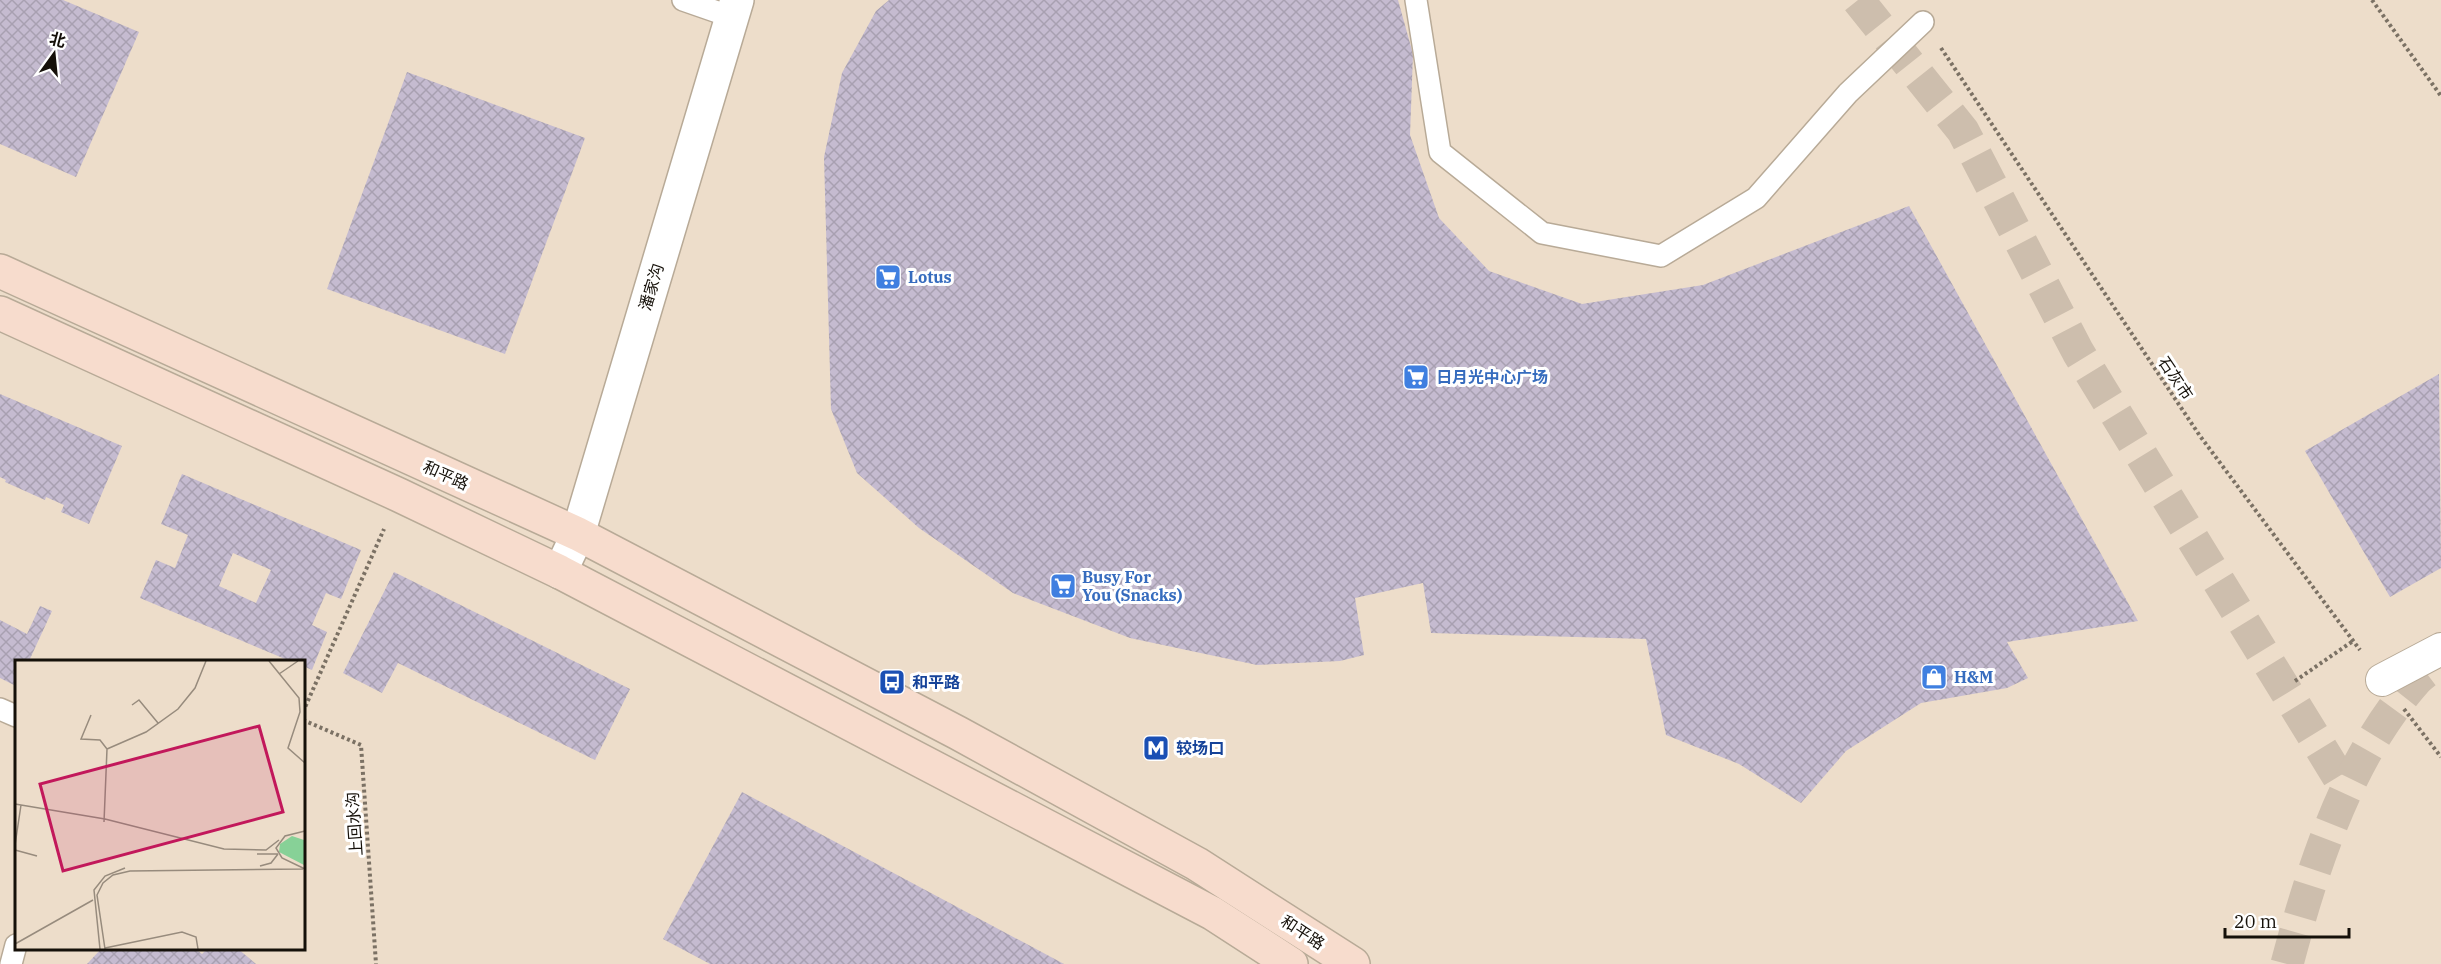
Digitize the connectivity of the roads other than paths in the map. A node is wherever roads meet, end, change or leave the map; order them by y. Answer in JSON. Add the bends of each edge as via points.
{"nodes":[{"id":1,"x":683,"y":0,"type":"edge"},
{"id":2,"x":1416,"y":0,"type":"edge"},
{"id":3,"x":735,"y":9,"type":"edge"},
{"id":4,"x":1923,"y":22,"type":"road end"},
{"id":5,"x":0,"y":271,"type":"edge"},
{"id":6,"x":0,"y":313,"type":"edge"},
{"id":7,"x":578,"y":534,"type":"junction"},
{"id":8,"x":560,"y":572,"type":"junction"},
{"id":9,"x":2441,"y":648,"type":"edge"},
{"id":10,"x":2382,"y":680,"type":"road end"},
{"id":11,"x":0,"y":709,"type":"edge"},
{"id":12,"x":15,"y":716,"type":"edge"},
{"id":13,"x":15,"y":949,"type":"edge"},
{"id":14,"x":11,"y":964,"type":"edge"},
{"id":15,"x":1291,"y":964,"type":"edge"},
{"id":16,"x":1353,"y":964,"type":"edge"}],
"edges":[{"from":1,"to":3,"type":"lane"},
{"from":2,"to":4,"type":"lane","via":[[1440,152],[1542,233],[1661,256],[1756,198],[1848,93]]},
{"from":3,"to":7,"type":"street","name":"潘家沟"},
{"from":5,"to":7,"type":"main road","name":"和平路"},
{"from":6,"to":8,"type":"main road","name":"和平路"},
{"from":7,"to":8,"type":"street","name":"潘家沟"},
{"from":7,"to":16,"type":"main road","name":"和平路","via":[[958,733],[1197,864]]},
{"from":8,"to":15,"type":"main road","name":"和平路","via":[[1212,913]]},
{"from":9,"to":10,"type":"street"},
{"from":11,"to":12,"type":"lane"},
{"from":13,"to":14,"type":"lane"}]}
